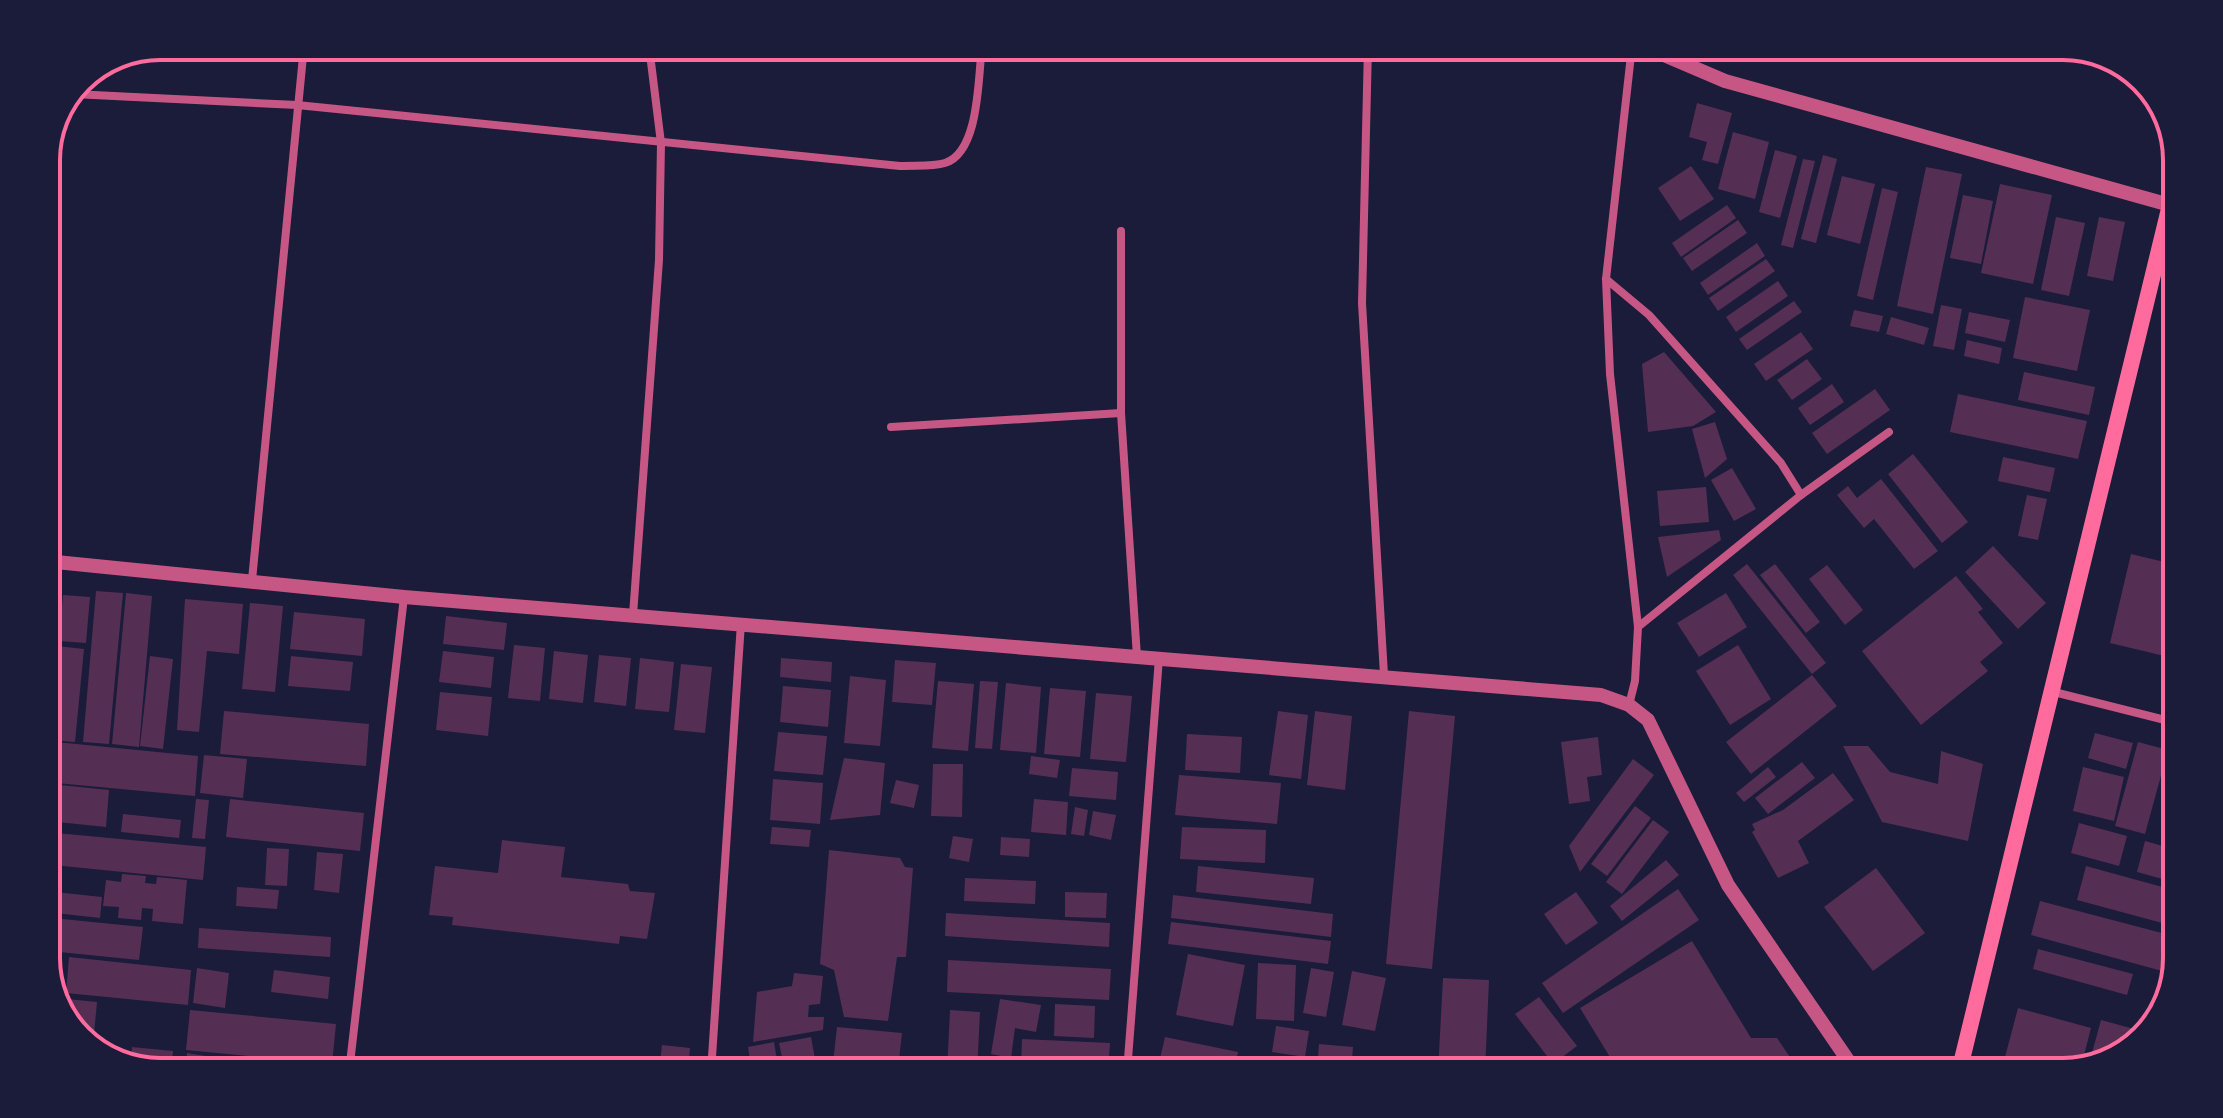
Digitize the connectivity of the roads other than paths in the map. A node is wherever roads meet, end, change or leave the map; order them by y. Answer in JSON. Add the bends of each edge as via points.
{"nodes":[{"id":1,"x":302,"y":60,"type":"edge"},
{"id":2,"x":651,"y":60,"type":"edge"},
{"id":3,"x":980,"y":60,"type":"edge"},
{"id":4,"x":1368,"y":60,"type":"edge"},
{"id":5,"x":1630,"y":60,"type":"edge"},
{"id":6,"x":1676,"y":60,"type":"edge"},
{"id":7,"x":85,"y":95,"type":"edge"},
{"id":8,"x":297,"y":105,"type":"junction"},
{"id":9,"x":661,"y":143,"type":"junction"},
{"id":10,"x":2163,"y":203,"type":"edge"},
{"id":11,"x":1121,"y":231,"type":"dead end"},
{"id":12,"x":2163,"y":251,"type":"edge"},
{"id":13,"x":1606,"y":279,"type":"junction"},
{"id":14,"x":1121,"y":413,"type":"junction"},
{"id":15,"x":891,"y":427,"type":"dead end"},
{"id":16,"x":1889,"y":432,"type":"dead end"},
{"id":17,"x":1801,"y":495,"type":"junction"},
{"id":18,"x":60,"y":562,"type":"edge"},
{"id":19,"x":252,"y":580,"type":"junction"},
{"id":20,"x":404,"y":597,"type":"junction"},
{"id":21,"x":633,"y":615,"type":"junction"},
{"id":22,"x":741,"y":622,"type":"junction"},
{"id":23,"x":1638,"y":627,"type":"junction"},
{"id":24,"x":1137,"y":657,"type":"junction"},
{"id":25,"x":1159,"y":658,"type":"junction"},
{"id":26,"x":1384,"y":675,"type":"junction"},
{"id":27,"x":2054,"y":692,"type":"junction"},
{"id":28,"x":1629,"y":705,"type":"junction"},
{"id":29,"x":2163,"y":719,"type":"edge"},
{"id":30,"x":351,"y":1058,"type":"edge"},
{"id":31,"x":712,"y":1058,"type":"edge"},
{"id":32,"x":1128,"y":1058,"type":"edge"},
{"id":33,"x":1846,"y":1058,"type":"edge"},
{"id":34,"x":1962,"y":1058,"type":"edge"}],
"edges":[{"from":1,"to":8,"type":"street"},
{"from":2,"to":9,"type":"street"},
{"from":3,"to":9,"type":"street","via":[[972,132],[961,151],[944,163],[900,166]]},
{"from":4,"to":26,"type":"street","via":[[1362,303]]},
{"from":5,"to":13,"type":"street"},
{"from":6,"to":10,"type":"street","via":[[1725,81]]},
{"from":7,"to":8,"type":"street"},
{"from":8,"to":9,"type":"street"},
{"from":8,"to":19,"type":"street"},
{"from":9,"to":21,"type":"street","via":[[659,260]]},
{"from":11,"to":14,"type":"street"},
{"from":12,"to":27,"type":"main road"},
{"from":13,"to":17,"type":"street","via":[[1669,338],[1781,463]]},
{"from":13,"to":23,"type":"street","via":[[1610,374]]},
{"from":14,"to":15,"type":"street"},
{"from":14,"to":24,"type":"street"},
{"from":16,"to":17,"type":"street"},
{"from":17,"to":23,"type":"street"},
{"from":18,"to":19,"type":"street"},
{"from":19,"to":20,"type":"street"},
{"from":20,"to":21,"type":"street"},
{"from":20,"to":30,"type":"street"},
{"from":21,"to":22,"type":"street"},
{"from":22,"to":24,"type":"street"},
{"from":22,"to":31,"type":"street"},
{"from":23,"to":28,"type":"street"},
{"from":24,"to":25,"type":"street"},
{"from":25,"to":26,"type":"street"},
{"from":25,"to":32,"type":"street"},
{"from":26,"to":28,"type":"street","via":[[1601,695]]},
{"from":27,"to":29,"type":"street"},
{"from":27,"to":34,"type":"main road"},
{"from":28,"to":33,"type":"street","via":[[1648,720],[1664,747],[1728,885]]}]}
